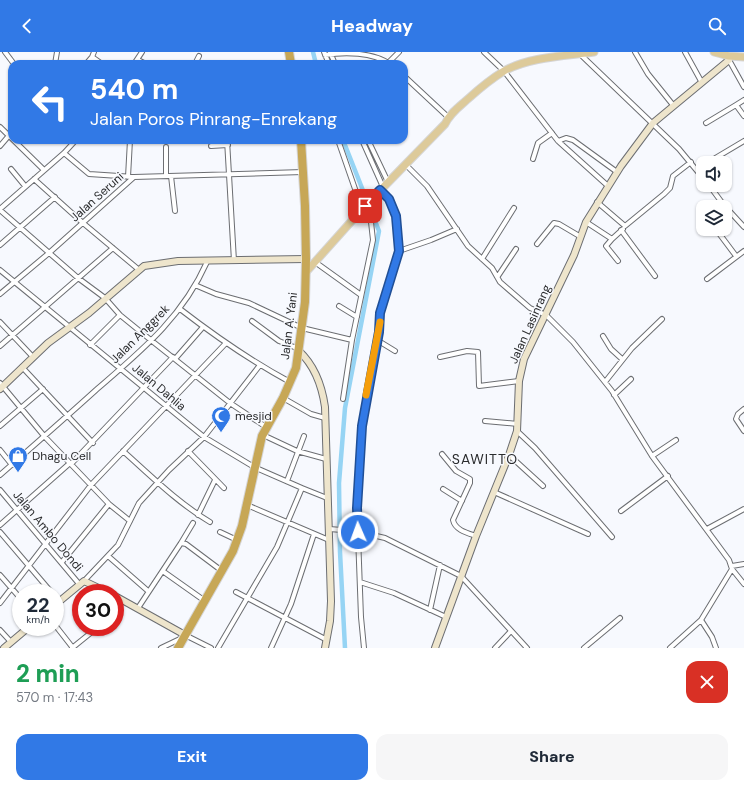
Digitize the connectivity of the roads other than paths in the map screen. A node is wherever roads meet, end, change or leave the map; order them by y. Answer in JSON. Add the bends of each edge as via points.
{"nodes":[{"id":1,"x":94,"y":52,"type":"edge"},
{"id":2,"x":142,"y":52,"type":"edge"},
{"id":3,"x":399,"y":52,"type":"edge"},
{"id":4,"x":484,"y":52,"type":"edge"},
{"id":5,"x":594,"y":52,"type":"edge"},
{"id":6,"x":635,"y":52,"type":"edge"},
{"id":7,"x":684,"y":52,"type":"edge"},
{"id":8,"x":714,"y":52,"type":"edge"},
{"id":9,"x":324,"y":53,"type":"edge"},
{"id":10,"x":330,"y":53,"type":"edge"},
{"id":11,"x":562,"y":54,"type":"edge"},
{"id":12,"x":580,"y":54,"type":"junction"},
{"id":13,"x":199,"y":56,"type":"dead end"},
{"id":14,"x":92,"y":57,"type":"junction"},
{"id":15,"x":744,"y":57,"type":"edge"},
{"id":16,"x":729,"y":58,"type":"junction"},
{"id":17,"x":89,"y":60,"type":"edge"},
{"id":18,"x":96,"y":60,"type":"edge"},
{"id":19,"x":138,"y":60,"type":"edge"},
{"id":20,"x":197,"y":60,"type":"edge"},
{"id":21,"x":376,"y":60,"type":"edge"},
{"id":22,"x":392,"y":60,"type":"edge"},
{"id":23,"x":504,"y":71,"type":"junction"},
{"id":24,"x":408,"y":80,"type":"edge"},
{"id":25,"x":701,"y":81,"type":"junction"},
{"id":26,"x":744,"y":87,"type":"edge"},
{"id":27,"x":744,"y":100,"type":"edge"},
{"id":28,"x":673,"y":105,"type":"junction"},
{"id":29,"x":736,"y":105,"type":"junction"},
{"id":30,"x":744,"y":116,"type":"edge"},
{"id":31,"x":448,"y":117,"type":"junction"},
{"id":32,"x":653,"y":123,"type":"junction"},
{"id":33,"x":706,"y":123,"type":"dead end"},
{"id":34,"x":0,"y":127,"type":"edge"},
{"id":35,"x":552,"y":133,"type":"junction"},
{"id":36,"x":8,"y":136,"type":"joint"},
{"id":37,"x":558,"y":141,"type":"junction"},
{"id":38,"x":744,"y":141,"type":"edge"},
{"id":39,"x":16,"y":144,"type":"edge"},
{"id":40,"x":72,"y":144,"type":"edge"},
{"id":41,"x":130,"y":144,"type":"edge"},
{"id":42,"x":219,"y":144,"type":"edge"},
{"id":43,"x":227,"y":144,"type":"edge"},
{"id":44,"x":301,"y":144,"type":"edge"},
{"id":45,"x":340,"y":144,"type":"edge"},
{"id":46,"x":364,"y":144,"type":"edge"},
{"id":47,"x":369,"y":144,"type":"edge"},
{"id":48,"x":0,"y":146,"type":"edge"},
{"id":49,"x":166,"y":146,"type":"dead end"},
{"id":50,"x":211,"y":146,"type":"dead end"},
{"id":51,"x":64,"y":153,"type":"junction"},
{"id":52,"x":719,"y":156,"type":"edge"},
{"id":53,"x":533,"y":159,"type":"dead end"},
{"id":54,"x":691,"y":162,"type":"junction"},
{"id":55,"x":406,"y":164,"type":"junction"},
{"id":56,"x":11,"y":169,"type":"dead end"},
{"id":57,"x":696,"y":169,"type":"edge"},
{"id":58,"x":44,"y":170,"type":"junction"},
{"id":59,"x":303,"y":172,"type":"junction"},
{"id":60,"x":617,"y":172,"type":"junction"},
{"id":61,"x":230,"y":174,"type":"junction"},
{"id":62,"x":166,"y":176,"type":"junction"},
{"id":63,"x":171,"y":176,"type":"junction"},
{"id":64,"x":128,"y":177,"type":"junction"},
{"id":65,"x":134,"y":177,"type":"junction"},
{"id":66,"x":34,"y":179,"type":"junction"},
{"id":67,"x":25,"y":186,"type":"junction"},
{"id":68,"x":608,"y":186,"type":"junction"},
{"id":69,"x":382,"y":188,"type":"junction"},
{"id":70,"x":714,"y":192,"type":"edge"},
{"id":71,"x":55,"y":198,"type":"junction"},
{"id":72,"x":597,"y":202,"type":"junction"},
{"id":73,"x":364,"y":206,"type":"junction"},
{"id":74,"x":514,"y":208,"type":"dead end"},
{"id":75,"x":0,"y":209,"type":"edge"},
{"id":76,"x":175,"y":211,"type":"dead end"},
{"id":77,"x":586,"y":222,"type":"junction"},
{"id":78,"x":82,"y":223,"type":"junction"},
{"id":79,"x":625,"y":226,"type":"junction"},
{"id":80,"x":744,"y":227,"type":"edge"},
{"id":81,"x":21,"y":228,"type":"junction"},
{"id":82,"x":457,"y":229,"type":"junction"},
{"id":83,"x":621,"y":230,"type":"junction"},
{"id":84,"x":721,"y":236,"type":"edge"},
{"id":85,"x":582,"y":238,"type":"junction"},
{"id":86,"x":612,"y":239,"type":"junction"},
{"id":87,"x":537,"y":244,"type":"dead end"},
{"id":88,"x":0,"y":245,"type":"edge"},
{"id":89,"x":112,"y":248,"type":"junction"},
{"id":90,"x":516,"y":249,"type":"dead end"},
{"id":91,"x":399,"y":251,"type":"junction"},
{"id":92,"x":744,"y":251,"type":"edge"},
{"id":93,"x":49,"y":253,"type":"junction"},
{"id":94,"x":736,"y":256,"type":"junction"},
{"id":95,"x":306,"y":259,"type":"junction"},
{"id":96,"x":482,"y":259,"type":"junction"},
{"id":97,"x":234,"y":261,"type":"junction"},
{"id":98,"x":618,"y":261,"type":"dead end"},
{"id":99,"x":207,"y":262,"type":"junction"},
{"id":100,"x":315,"y":262,"type":"junction"},
{"id":101,"x":138,"y":269,"type":"junction"},
{"id":102,"x":0,"y":270,"type":"edge"},
{"id":103,"x":306,"y":272,"type":"junction"},
{"id":104,"x":498,"y":276,"type":"junction"},
{"id":105,"x":656,"y":276,"type":"dead end"},
{"id":106,"x":78,"y":278,"type":"junction"},
{"id":107,"x":706,"y":279,"type":"dead end"},
{"id":108,"x":14,"y":282,"type":"junction"},
{"id":109,"x":195,"y":285,"type":"junction"},
{"id":110,"x":0,"y":294,"type":"edge"},
{"id":111,"x":362,"y":295,"type":"junction"},
{"id":112,"x":105,"y":298,"type":"junction"},
{"id":113,"x":339,"y":306,"type":"dead end"},
{"id":114,"x":44,"y":307,"type":"junction"},
{"id":115,"x":180,"y":309,"type":"junction"},
{"id":116,"x":120,"y":315,"type":"junction"},
{"id":117,"x":546,"y":315,"type":"junction"},
{"id":118,"x":357,"y":318,"type":"junction"},
{"id":119,"x":662,"y":319,"type":"dead end"},
{"id":120,"x":252,"y":321,"type":"dead end"},
{"id":121,"x":0,"y":322,"type":"edge"},
{"id":122,"x":70,"y":327,"type":"junction"},
{"id":123,"x":203,"y":327,"type":"junction"},
{"id":124,"x":302,"y":328,"type":"junction"},
{"id":125,"x":12,"y":335,"type":"junction"},
{"id":126,"x":603,"y":336,"type":"dead end"},
{"id":127,"x":352,"y":340,"type":"junction"},
{"id":128,"x":377,"y":340,"type":"junction"},
{"id":129,"x":152,"y":341,"type":"junction"},
{"id":130,"x":226,"y":343,"type":"junction"},
{"id":131,"x":90,"y":345,"type":"junction"},
{"id":132,"x":0,"y":346,"type":"edge"},
{"id":133,"x":299,"y":350,"type":"junction"},
{"id":134,"x":395,"y":351,"type":"dead end"},
{"id":135,"x":33,"y":357,"type":"junction"},
{"id":136,"x":440,"y":357,"type":"dead end"},
{"id":137,"x":174,"y":358,"type":"junction"},
{"id":138,"x":622,"y":360,"type":"junction"},
{"id":139,"x":260,"y":365,"type":"junction"},
{"id":140,"x":22,"y":367,"type":"junction"},
{"id":141,"x":121,"y":369,"type":"junction"},
{"id":142,"x":196,"y":375,"type":"junction"},
{"id":143,"x":630,"y":379,"type":"dead end"},
{"id":144,"x":519,"y":381,"type":"junction"},
{"id":145,"x":291,"y":382,"type":"junction"},
{"id":146,"x":605,"y":382,"type":"junction"},
{"id":147,"x":1,"y":386,"type":"edge"},
{"id":148,"x":144,"y":388,"type":"junction"},
{"id":149,"x":43,"y":389,"type":"junction"},
{"id":150,"x":614,"y":395,"type":"junction"},
{"id":151,"x":283,"y":398,"type":"junction"},
{"id":152,"x":343,"y":399,"type":"dead end"},
{"id":153,"x":230,"y":403,"type":"junction"},
{"id":154,"x":165,"y":406,"type":"junction"},
{"id":155,"x":21,"y":409,"type":"junction"},
{"id":156,"x":744,"y":409,"type":"edge"},
{"id":157,"x":68,"y":416,"type":"junction"},
{"id":158,"x":325,"y":418,"type":"junction"},
{"id":159,"x":485,"y":421,"type":"dead end"},
{"id":160,"x":518,"y":424,"type":"junction"},
{"id":161,"x":0,"y":426,"type":"edge"},
{"id":162,"x":266,"y":427,"type":"junction"},
{"id":163,"x":517,"y":431,"type":"junction"},
{"id":164,"x":744,"y":432,"type":"edge"},
{"id":165,"x":263,"y":435,"type":"junction"},
{"id":166,"x":204,"y":436,"type":"junction"},
{"id":167,"x":304,"y":436,"type":"dead end"},
{"id":168,"x":45,"y":437,"type":"junction"},
{"id":169,"x":676,"y":440,"type":"dead end"},
{"id":170,"x":93,"y":443,"type":"junction"},
{"id":171,"x":0,"y":450,"type":"edge"},
{"id":172,"x":123,"y":451,"type":"junction"},
{"id":173,"x":188,"y":451,"type":"junction"},
{"id":174,"x":297,"y":451,"type":"junction"},
{"id":175,"x":442,"y":454,"type":"dead end"},
{"id":176,"x":509,"y":455,"type":"junction"},
{"id":177,"x":652,"y":456,"type":"junction"},
{"id":178,"x":326,"y":459,"type":"junction"},
{"id":179,"x":71,"y":463,"type":"junction"},
{"id":180,"x":12,"y":465,"type":"junction"},
{"id":181,"x":254,"y":467,"type":"junction"},
{"id":182,"x":0,"y":475,"type":"edge"},
{"id":183,"x":668,"y":476,"type":"junction"},
{"id":184,"x":215,"y":480,"type":"junction"},
{"id":185,"x":287,"y":481,"type":"junction"},
{"id":186,"x":158,"y":483,"type":"junction"},
{"id":187,"x":91,"y":485,"type":"junction"},
{"id":188,"x":543,"y":486,"type":"dead end"},
{"id":189,"x":224,"y":488,"type":"dead end"},
{"id":190,"x":302,"y":488,"type":"junction"},
{"id":191,"x":443,"y":489,"type":"dead end"},
{"id":192,"x":0,"y":490,"type":"edge"},
{"id":193,"x":494,"y":492,"type":"junction"},
{"id":194,"x":327,"y":498,"type":"junction"},
{"id":195,"x":462,"y":501,"type":"junction"},
{"id":196,"x":110,"y":504,"type":"junction"},
{"id":197,"x":247,"y":504,"type":"junction"},
{"id":198,"x":744,"y":509,"type":"edge"},
{"id":199,"x":17,"y":510,"type":"junction"},
{"id":200,"x":621,"y":511,"type":"dead end"},
{"id":201,"x":198,"y":515,"type":"junction"},
{"id":202,"x":130,"y":521,"type":"junction"},
{"id":203,"x":210,"y":522,"type":"dead end"},
{"id":204,"x":289,"y":522,"type":"junction"},
{"id":205,"x":193,"y":523,"type":"dead end"},
{"id":206,"x":0,"y":525,"type":"edge"},
{"id":207,"x":331,"y":529,"type":"junction"},
{"id":208,"x":707,"y":529,"type":"junction"},
{"id":209,"x":356,"y":531,"type":"junction"},
{"id":210,"x":0,"y":532,"type":"edge"},
{"id":211,"x":220,"y":532,"type":"dead end"},
{"id":212,"x":314,"y":534,"type":"junction"},
{"id":213,"x":588,"y":534,"type":"dead end"},
{"id":214,"x":476,"y":536,"type":"junction"},
{"id":215,"x":612,"y":536,"type":"dead end"},
{"id":216,"x":237,"y":540,"type":"junction"},
{"id":217,"x":329,"y":540,"type":"junction"},
{"id":218,"x":181,"y":543,"type":"junction"},
{"id":219,"x":45,"y":544,"type":"junction"},
{"id":220,"x":108,"y":556,"type":"junction"},
{"id":221,"x":62,"y":562,"type":"junction"},
{"id":222,"x":744,"y":564,"type":"edge"},
{"id":223,"x":29,"y":565,"type":"junction"},
{"id":224,"x":440,"y":565,"type":"junction"},
{"id":225,"x":732,"y":568,"type":"junction"},
{"id":226,"x":222,"y":571,"type":"junction"},
{"id":227,"x":164,"y":572,"type":"junction"},
{"id":228,"x":0,"y":575,"type":"edge"},
{"id":229,"x":461,"y":576,"type":"junction"},
{"id":230,"x":360,"y":582,"type":"junction"},
{"id":231,"x":82,"y":583,"type":"junction"},
{"id":232,"x":16,"y":584,"type":"edge"},
{"id":233,"x":45,"y":584,"type":"edge"},
{"id":234,"x":744,"y":584,"type":"edge"},
{"id":235,"x":12,"y":589,"type":"joint"},
{"id":236,"x":148,"y":591,"type":"junction"},
{"id":237,"x":236,"y":592,"type":"dead end"},
{"id":238,"x":64,"y":595,"type":"edge"},
{"id":239,"x":247,"y":598,"type":"junction"},
{"id":240,"x":124,"y":601,"type":"edge"},
{"id":241,"x":205,"y":602,"type":"junction"},
{"id":242,"x":0,"y":603,"type":"edge"},
{"id":243,"x":138,"y":608,"type":"junction"},
{"id":244,"x":430,"y":610,"type":"junction"},
{"id":245,"x":446,"y":617,"type":"junction"},
{"id":246,"x":620,"y":618,"type":"dead end"},
{"id":247,"x":285,"y":619,"type":"junction"},
{"id":248,"x":701,"y":620,"type":"junction"},
{"id":249,"x":0,"y":630,"type":"edge"},
{"id":250,"x":512,"y":631,"type":"junction"},
{"id":251,"x":18,"y":636,"type":"edge"},
{"id":252,"x":64,"y":636,"type":"edge"},
{"id":253,"x":85,"y":636,"type":"edge"},
{"id":254,"x":184,"y":636,"type":"junction"},
{"id":255,"x":328,"y":640,"type":"junction"},
{"id":256,"x":11,"y":642,"type":"junction"},
{"id":257,"x":4,"y":648,"type":"edge"},
{"id":258,"x":73,"y":648,"type":"edge"},
{"id":259,"x":161,"y":648,"type":"edge"},
{"id":260,"x":178,"y":648,"type":"edge"},
{"id":261,"x":211,"y":648,"type":"edge"},
{"id":262,"x":218,"y":648,"type":"edge"},
{"id":263,"x":271,"y":648,"type":"edge"},
{"id":264,"x":325,"y":648,"type":"edge"},
{"id":265,"x":364,"y":648,"type":"edge"},
{"id":266,"x":436,"y":648,"type":"edge"},
{"id":267,"x":495,"y":648,"type":"edge"},
{"id":268,"x":527,"y":648,"type":"edge"},
{"id":269,"x":584,"y":648,"type":"edge"},
{"id":270,"x":670,"y":648,"type":"edge"},
{"id":271,"x":716,"y":648,"type":"edge"}],
"edges":[{"from":1,"to":14,"type":"street"},
{"from":2,"to":19,"type":"street"},
{"from":3,"to":22,"type":"street"},
{"from":4,"to":23,"type":"street"},
{"from":5,"to":12,"type":"main road"},
{"from":6,"to":28,"type":"street","via":[[648,74]]},
{"from":7,"to":25,"type":"street"},
{"from":8,"to":16,"type":"main road"},
{"from":9,"to":10,"type":"street"},
{"from":10,"to":21,"type":"street","via":[[357,54]]},
{"from":11,"to":12,"type":"main road"},
{"from":11,"to":23,"type":"main road"},
{"from":12,"to":32,"type":"street"},
{"from":13,"to":20,"type":"street"},
{"from":14,"to":17,"type":"street"},
{"from":14,"to":18,"type":"street"},
{"from":15,"to":16,"type":"main road"},
{"from":16,"to":25,"type":"street","name":"Jalan Lasinrang"},
{"from":16,"to":26,"type":"street"},
{"from":23,"to":31,"type":"main road"},
{"from":23,"to":35,"type":"street"},
{"from":24,"to":31,"type":"street"},
{"from":25,"to":28,"type":"street","name":"Jalan Lasinrang"},
{"from":27,"to":29,"type":"street"},
{"from":28,"to":32,"type":"street","name":"Jalan Lasinrang"},
{"from":29,"to":30,"type":"street"},
{"from":29,"to":33,"type":"street"},
{"from":31,"to":55,"type":"main road","via":[[445,124]]},
{"from":32,"to":54,"type":"street"},
{"from":32,"to":60,"type":"street","name":"Jalan Lasinrang"},
{"from":34,"to":36,"type":"street"},
{"from":35,"to":37,"type":"street"},
{"from":35,"to":53,"type":"street","via":[[538,143]]},
{"from":36,"to":48,"type":"street"},
{"from":37,"to":60,"type":"street","via":[[566,138],[572,140]]},
{"from":37,"to":68,"type":"street"},
{"from":38,"to":52,"type":"street"},
{"from":39,"to":58,"type":"street"},
{"from":40,"to":51,"type":"street"},
{"from":41,"to":64,"type":"street"},
{"from":42,"to":50,"type":"street"},
{"from":43,"to":61,"type":"street"},
{"from":44,"to":59,"type":"highway","name":"Jalan A. Yani"},
{"from":45,"to":73,"type":"street"},
{"from":46,"to":69,"type":"street"},
{"from":47,"to":69,"type":"street"},
{"from":49,"to":62,"type":"street"},
{"from":51,"to":58,"type":"street"},
{"from":51,"to":64,"type":"street","via":[[89,174]]},
{"from":54,"to":57,"type":"street"},
{"from":54,"to":79,"type":"street","via":[[673,176],[670,188],[664,194]]},
{"from":55,"to":69,"type":"main road"},
{"from":55,"to":82,"type":"street","via":[[427,186]]},
{"from":56,"to":67,"type":"street"},
{"from":58,"to":66,"type":"street"},
{"from":59,"to":61,"type":"street","name":"Jalan Seruni"},
{"from":59,"to":95,"type":"highway","name":"Jalan A. Yani"},
{"from":60,"to":68,"type":"street","name":"Jalan Lasinrang"},
{"from":61,"to":63,"type":"street","name":"Jalan Seruni"},
{"from":61,"to":97,"type":"street"},
{"from":62,"to":63,"type":"street","name":"Jalan Seruni"},
{"from":62,"to":65,"type":"street","name":"Jalan Seruni"},
{"from":63,"to":76,"type":"street"},
{"from":64,"to":65,"type":"street"},
{"from":65,"to":78,"type":"street","name":"Jalan Seruni"},
{"from":66,"to":67,"type":"street"},
{"from":66,"to":71,"type":"street"},
{"from":67,"to":75,"type":"street"},
{"from":68,"to":72,"type":"street","name":"Jalan Lasinrang"},
{"from":69,"to":73,"type":"main road"},
{"from":69,"to":91,"type":"street","via":[[396,216]]},
{"from":70,"to":80,"type":"street"},
{"from":71,"to":78,"type":"street"},
{"from":71,"to":81,"type":"street"},
{"from":72,"to":77,"type":"street","name":"Jalan Lasinrang"},
{"from":72,"to":79,"type":"street"},
{"from":73,"to":100,"type":"main road"},
{"from":73,"to":111,"type":"street","via":[[371,222],[373,240]]},
{"from":74,"to":96,"type":"street"},
{"from":75,"to":81,"type":"street"},
{"from":77,"to":85,"type":"street","name":"Jalan Lasinrang"},
{"from":77,"to":86,"type":"street"},
{"from":78,"to":89,"type":"street"},
{"from":78,"to":93,"type":"street","name":"Jalan Seruni"},
{"from":79,"to":83,"type":"street"},
{"from":81,"to":88,"type":"street"},
{"from":81,"to":93,"type":"street"},
{"from":82,"to":91,"type":"street"},
{"from":82,"to":96,"type":"street","via":[[470,248]]},
{"from":83,"to":86,"type":"street"},
{"from":83,"to":105,"type":"street"},
{"from":84,"to":94,"type":"street"},
{"from":85,"to":87,"type":"street","via":[[554,223]]},
{"from":85,"to":117,"type":"street","name":"Jalan Lasinrang"},
{"from":86,"to":98,"type":"street","via":[[606,246]]},
{"from":89,"to":101,"type":"street"},
{"from":89,"to":106,"type":"street"},
{"from":90,"to":104,"type":"street"},
{"from":91,"to":128,"type":"street","via":[[380,313]]},
{"from":92,"to":94,"type":"street"},
{"from":93,"to":106,"type":"street"},
{"from":93,"to":108,"type":"street","name":"Jalan Seruni"},
{"from":94,"to":107,"type":"street"},
{"from":95,"to":97,"type":"street"},
{"from":95,"to":103,"type":"highway","name":"Jalan A. Yani"},
{"from":96,"to":104,"type":"street"},
{"from":97,"to":99,"type":"street"},
{"from":99,"to":101,"type":"street","via":[[157,263]]},
{"from":99,"to":109,"type":"street","name":"Jalan Anggrek"},
{"from":100,"to":103,"type":"main road"},
{"from":100,"to":111,"type":"street"},
{"from":101,"to":112,"type":"street"},
{"from":102,"to":108,"type":"street","name":"Jalan Dahlia"},
{"from":103,"to":124,"type":"highway","name":"Jalan A. Yani"},
{"from":104,"to":117,"type":"street","via":[[500,282],[530,308]]},
{"from":106,"to":112,"type":"street"},
{"from":106,"to":114,"type":"street"},
{"from":108,"to":110,"type":"street","name":"Jalan Seruni"},
{"from":108,"to":114,"type":"street","name":"Jalan Dahlia"},
{"from":109,"to":115,"type":"street","name":"Jalan Anggrek"},
{"from":109,"to":124,"type":"street","via":[[249,303]]},
{"from":111,"to":118,"type":"street"},
{"from":112,"to":116,"type":"street"},
{"from":112,"to":122,"type":"street"},
{"from":113,"to":118,"type":"street"},
{"from":114,"to":122,"type":"street","name":"Jalan Dahlia"},
{"from":114,"to":125,"type":"street"},
{"from":115,"to":123,"type":"street"},
{"from":115,"to":129,"type":"street","name":"Jalan Anggrek"},
{"from":116,"to":129,"type":"street"},
{"from":116,"to":131,"type":"street"},
{"from":117,"to":144,"type":"street","name":"Jalan Lasinrang","via":[[524,359]]},
{"from":117,"to":146,"type":"street","via":[[573,342]]},
{"from":118,"to":127,"type":"street"},
{"from":119,"to":138,"type":"street"},
{"from":120,"to":133,"type":"street","via":[[279,341]]},
{"from":121,"to":125,"type":"street"},
{"from":122,"to":131,"type":"street","name":"Jalan Dahlia"},
{"from":122,"to":135,"type":"street"},
{"from":123,"to":130,"type":"street"},
{"from":123,"to":137,"type":"street"},
{"from":124,"to":127,"type":"street"},
{"from":124,"to":133,"type":"highway","name":"Jalan A. Yani"},
{"from":125,"to":132,"type":"street"},
{"from":125,"to":135,"type":"street"},
{"from":126,"to":138,"type":"street"},
{"from":127,"to":152,"type":"street"},
{"from":128,"to":134,"type":"street"},
{"from":128,"to":209,"type":"street","via":[[360,439]]},
{"from":129,"to":137,"type":"street"},
{"from":129,"to":141,"type":"street","name":"Jalan Anggrek"},
{"from":130,"to":139,"type":"street"},
{"from":130,"to":142,"type":"street"},
{"from":131,"to":141,"type":"street","name":"Jalan Dahlia"},
{"from":133,"to":145,"type":"highway","name":"Jalan A. Yani"},
{"from":133,"to":158,"type":"street","via":[[318,380],[324,397]]},
{"from":135,"to":140,"type":"street"},
{"from":136,"to":144,"type":"street","via":[[466,351],[478,352],[479,386]]},
{"from":137,"to":142,"type":"street"},
{"from":137,"to":148,"type":"street"},
{"from":138,"to":146,"type":"street"},
{"from":139,"to":145,"type":"street"},
{"from":139,"to":153,"type":"street"},
{"from":140,"to":147,"type":"street"},
{"from":140,"to":149,"type":"street"},
{"from":141,"to":148,"type":"street","name":"Jalan Dahlia"},
{"from":141,"to":157,"type":"street","name":"Jalan Anggrek"},
{"from":142,"to":153,"type":"street"},
{"from":142,"to":154,"type":"street"},
{"from":143,"to":150,"type":"street"},
{"from":144,"to":160,"type":"street","name":"Jalan Lasinrang"},
{"from":145,"to":151,"type":"highway","name":"Jalan A. Yani"},
{"from":146,"to":150,"type":"street"},
{"from":147,"to":155,"type":"street"},
{"from":148,"to":154,"type":"street","name":"Jalan Dahlia"},
{"from":148,"to":170,"type":"street"},
{"from":149,"to":155,"type":"street"},
{"from":149,"to":157,"type":"street"},
{"from":150,"to":177,"type":"street"},
{"from":151,"to":158,"type":"street","via":[[311,414]]},
{"from":151,"to":162,"type":"highway","name":"Jalan A. Yani"},
{"from":153,"to":162,"type":"street"},
{"from":153,"to":166,"type":"street"},
{"from":154,"to":166,"type":"street","name":"Jalan Dahlia"},
{"from":154,"to":172,"type":"street"},
{"from":155,"to":161,"type":"street"},
{"from":155,"to":168,"type":"street"},
{"from":156,"to":164,"type":"street","via":[[736,419]]},
{"from":157,"to":168,"type":"street","name":"Jalan Anggrek"},
{"from":157,"to":170,"type":"street"},
{"from":158,"to":178,"type":"street"},
{"from":159,"to":160,"type":"street"},
{"from":160,"to":163,"type":"street","name":"Jalan Lasinrang"},
{"from":162,"to":165,"type":"highway","name":"Jalan A. Yani"},
{"from":163,"to":176,"type":"street","name":"Jalan Lasinrang"},
{"from":163,"to":215,"type":"street"},
{"from":165,"to":174,"type":"street"},
{"from":165,"to":181,"type":"highway","name":"Jalan A. Yani"},
{"from":166,"to":173,"type":"street"},
{"from":166,"to":181,"type":"street","name":"Jalan Dahlia"},
{"from":167,"to":174,"type":"street"},
{"from":168,"to":179,"type":"street"},
{"from":168,"to":180,"type":"street","name":"Jalan Anggrek"},
{"from":169,"to":177,"type":"street"},
{"from":170,"to":179,"type":"street"},
{"from":171,"to":180,"type":"street"},
{"from":172,"to":186,"type":"street"},
{"from":172,"to":187,"type":"street"},
{"from":173,"to":184,"type":"street"},
{"from":173,"to":186,"type":"street"},
{"from":174,"to":178,"type":"street"},
{"from":174,"to":185,"type":"street"},
{"from":175,"to":195,"type":"street","via":[[456,471],[470,479]]},
{"from":176,"to":188,"type":"street"},
{"from":176,"to":193,"type":"street","name":"Jalan Lasinrang"},
{"from":177,"to":183,"type":"street"},
{"from":178,"to":194,"type":"street"},
{"from":179,"to":187,"type":"street"},
{"from":179,"to":199,"type":"street"},
{"from":180,"to":182,"type":"street","name":"Jalan Anggrek"},
{"from":181,"to":185,"type":"street","name":"Jalan Dahlia"},
{"from":181,"to":197,"type":"highway","name":"Jalan A. Yani"},
{"from":183,"to":200,"type":"street"},
{"from":183,"to":208,"type":"street"},
{"from":184,"to":189,"type":"street"},
{"from":184,"to":201,"type":"street"},
{"from":185,"to":190,"type":"street","name":"Jalan Dahlia"},
{"from":186,"to":201,"type":"street"},
{"from":186,"to":202,"type":"street","via":[[139,503]]},
{"from":187,"to":196,"type":"street"},
{"from":187,"to":219,"type":"street"},
{"from":190,"to":194,"type":"street","name":"Jalan Dahlia"},
{"from":190,"to":204,"type":"street"},
{"from":191,"to":195,"type":"street"},
{"from":192,"to":199,"type":"street","name":"Jalan Ambo Dondi"},
{"from":193,"to":213,"type":"street"},
{"from":193,"to":214,"type":"street","name":"Jalan Lasinrang"},
{"from":194,"to":207,"type":"street"},
{"from":195,"to":214,"type":"street","via":[[453,520],[454,524]]},
{"from":196,"to":202,"type":"street"},
{"from":196,"to":221,"type":"street"},
{"from":197,"to":204,"type":"street"},
{"from":197,"to":216,"type":"highway","name":"Jalan A. Yani"},
{"from":198,"to":208,"type":"street"},
{"from":199,"to":206,"type":"street"},
{"from":199,"to":219,"type":"street","name":"Jalan Ambo Dondi"},
{"from":201,"to":203,"type":"street"},
{"from":202,"to":220,"type":"street","via":[[118,545]]},
{"from":204,"to":212,"type":"street"},
{"from":204,"to":239,"type":"street"},
{"from":205,"to":218,"type":"street"},
{"from":207,"to":209,"type":"street"},
{"from":207,"to":217,"type":"street"},
{"from":208,"to":225,"type":"street"},
{"from":209,"to":224,"type":"street","via":[[385,538]]},
{"from":209,"to":230,"type":"street"},
{"from":210,"to":223,"type":"street"},
{"from":211,"to":216,"type":"street"},
{"from":212,"to":217,"type":"street"},
{"from":212,"to":247,"type":"street"},
{"from":214,"to":229,"type":"street","name":"Jalan Lasinrang"},
{"from":216,"to":226,"type":"highway","name":"Jalan A. Yani"},
{"from":217,"to":255,"type":"street","via":[[331,600]]},
{"from":218,"to":226,"type":"street"},
{"from":218,"to":227,"type":"street"},
{"from":219,"to":221,"type":"street","name":"Jalan Ambo Dondi"},
{"from":219,"to":223,"type":"street"},
{"from":220,"to":231,"type":"street"},
{"from":220,"to":236,"type":"street"},
{"from":221,"to":231,"type":"street","name":"Jalan Ambo Dondi"},
{"from":222,"to":225,"type":"street"},
{"from":223,"to":232,"type":"street"},
{"from":223,"to":233,"type":"street"},
{"from":224,"to":229,"type":"street"},
{"from":224,"to":244,"type":"street"},
{"from":225,"to":234,"type":"street"},
{"from":225,"to":248,"type":"street"},
{"from":226,"to":241,"type":"highway","name":"Jalan A. Yani"},
{"from":227,"to":236,"type":"street"},
{"from":227,"to":241,"type":"street"},
{"from":228,"to":235,"type":"street"},
{"from":229,"to":245,"type":"street","name":"Jalan Lasinrang"},
{"from":229,"to":250,"type":"street"},
{"from":230,"to":244,"type":"street","via":[[394,593]]},
{"from":230,"to":265,"type":"street"},
{"from":231,"to":238,"type":"street"},
{"from":235,"to":242,"type":"street"},
{"from":236,"to":243,"type":"street"},
{"from":237,"to":239,"type":"street"},
{"from":239,"to":247,"type":"street"},
{"from":239,"to":262,"type":"street"},
{"from":240,"to":243,"type":"street"},
{"from":241,"to":254,"type":"highway","name":"Jalan A. Yani"},
{"from":243,"to":254,"type":"street"},
{"from":244,"to":245,"type":"street"},
{"from":245,"to":266,"type":"street","name":"Jalan Lasinrang"},
{"from":246,"to":269,"type":"street"},
{"from":247,"to":255,"type":"street"},
{"from":247,"to":263,"type":"street"},
{"from":248,"to":270,"type":"street"},
{"from":248,"to":271,"type":"street"},
{"from":249,"to":256,"type":"street"},
{"from":250,"to":267,"type":"street"},
{"from":250,"to":268,"type":"street"},
{"from":251,"to":256,"type":"street"},
{"from":252,"to":258,"type":"street"},
{"from":253,"to":258,"type":"street"},
{"from":254,"to":259,"type":"street"},
{"from":254,"to":260,"type":"highway","name":"Jalan A. Yani"},
{"from":254,"to":261,"type":"street"},
{"from":255,"to":264,"type":"street"},
{"from":256,"to":257,"type":"street"}]}
